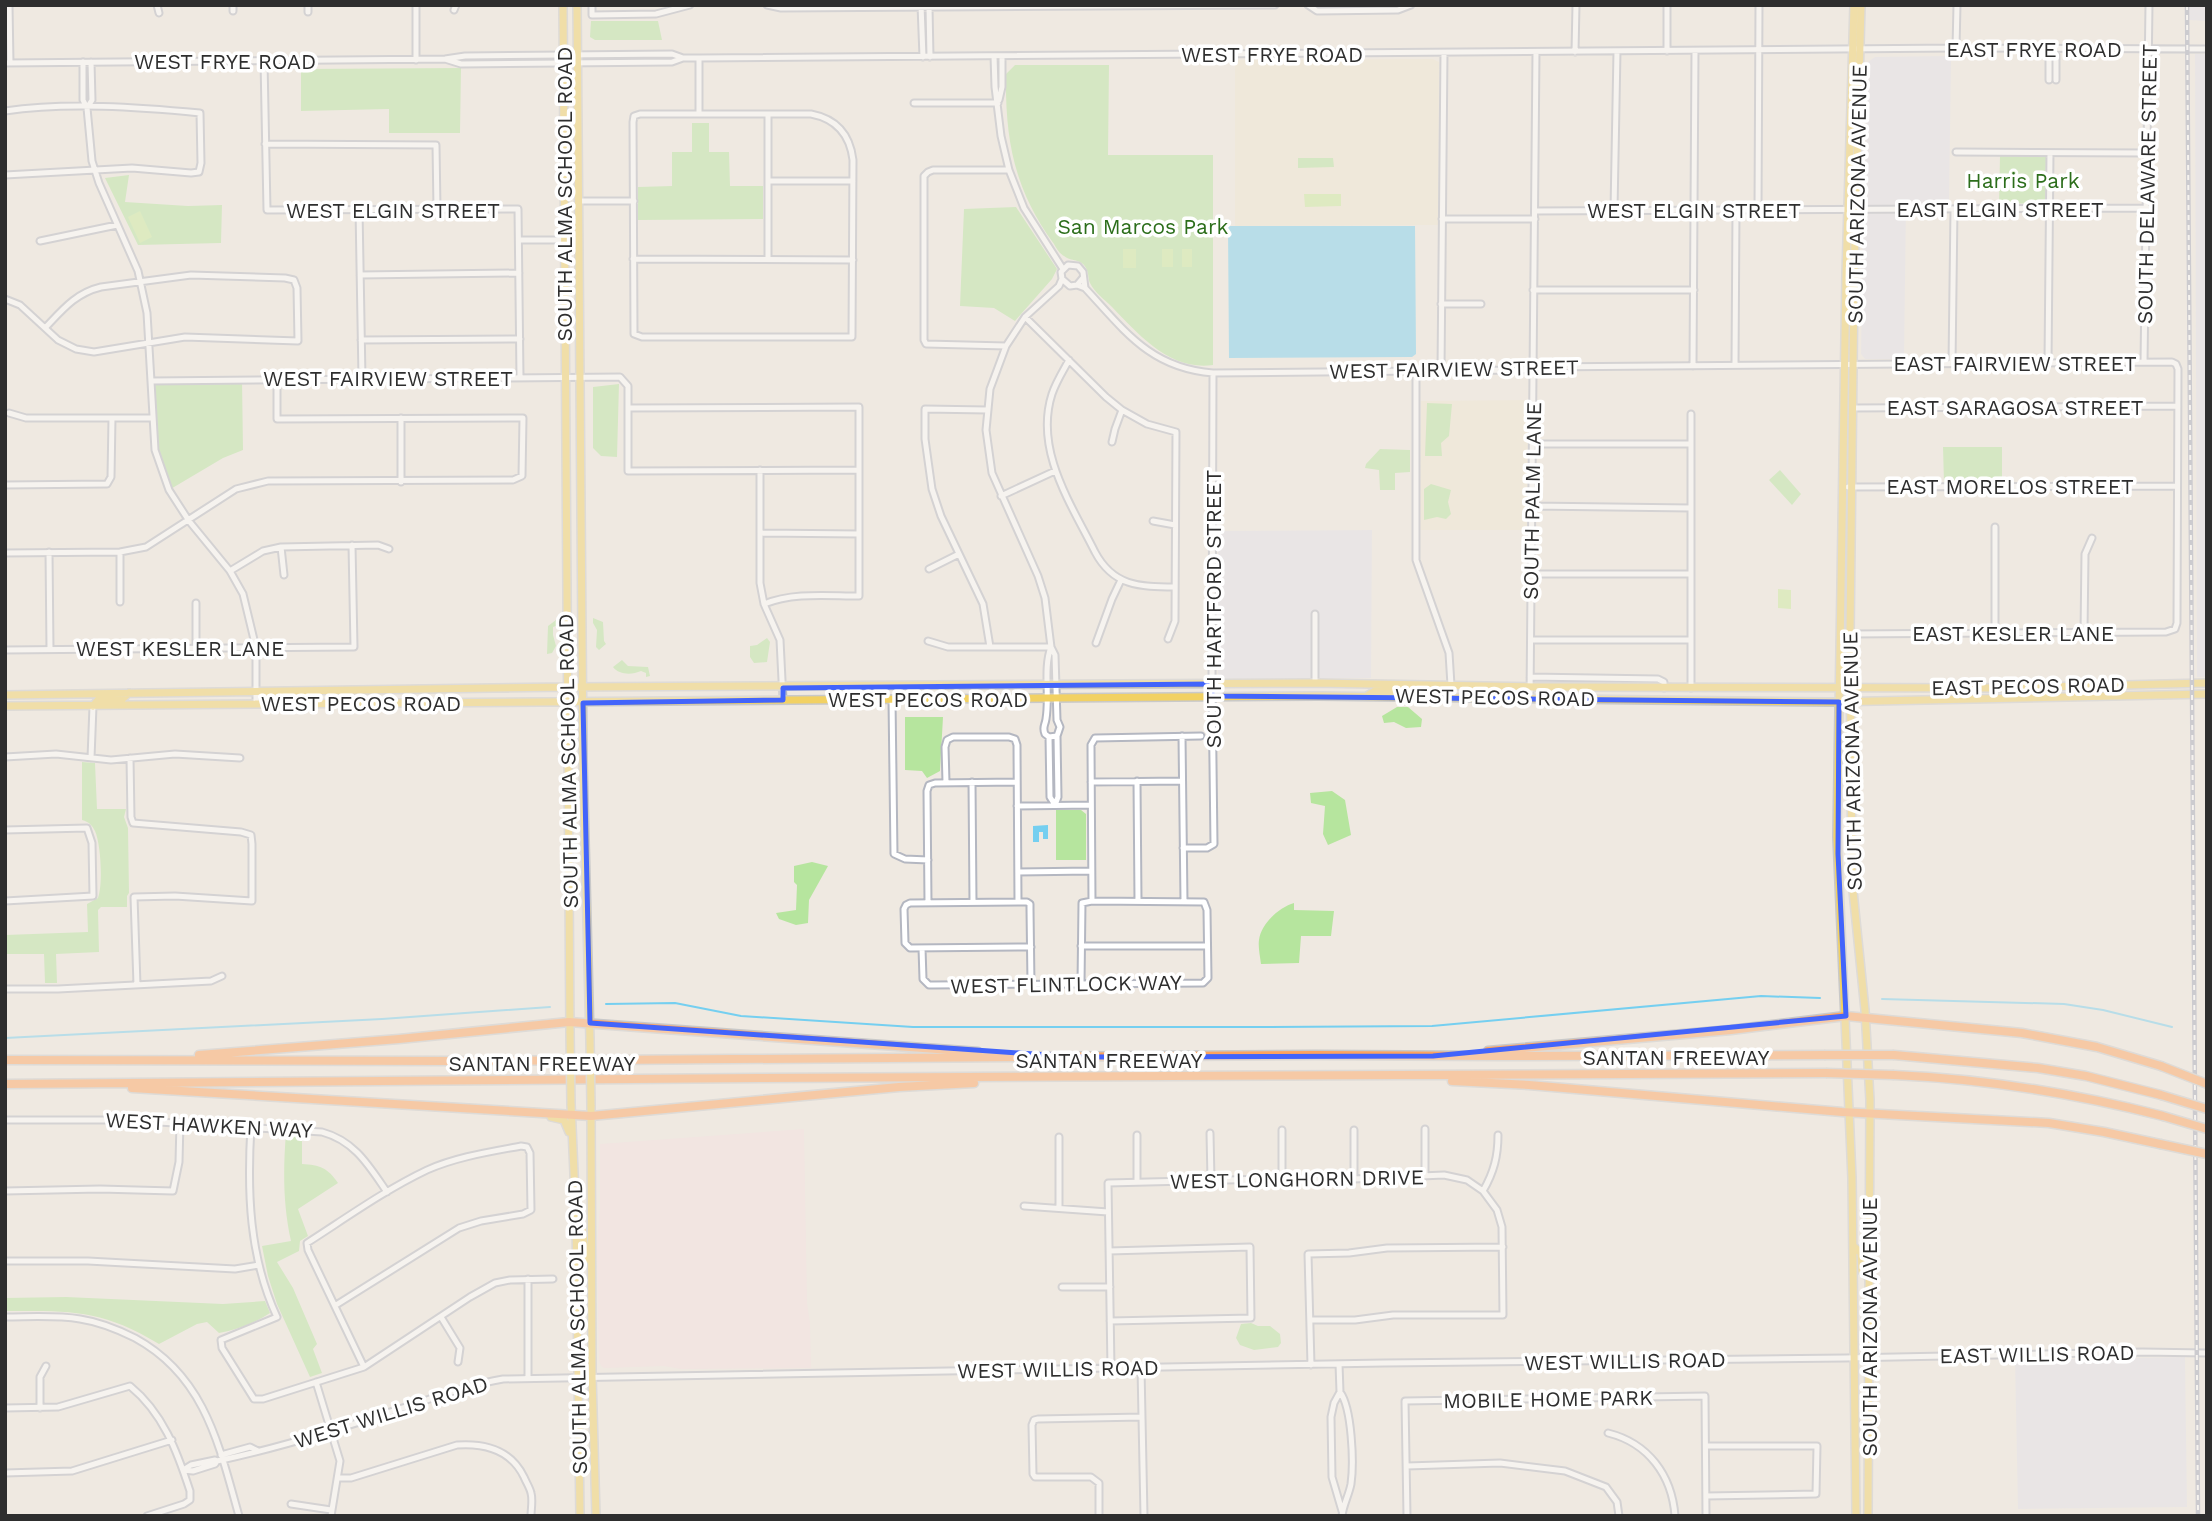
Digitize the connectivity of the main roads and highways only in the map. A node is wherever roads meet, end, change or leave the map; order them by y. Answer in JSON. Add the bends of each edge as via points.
{"nodes":[{"id":1,"x":563,"y":5,"type":"edge"},
{"id":2,"x":577,"y":5,"type":"edge"},
{"id":3,"x":1858,"y":8,"type":"edge"},
{"id":4,"x":1849,"y":364,"type":"junction"},
{"id":5,"x":1848,"y":487,"type":"junction"},
{"id":6,"x":2207,"y":683,"type":"edge"},
{"id":7,"x":1404,"y":685,"type":"junction"},
{"id":8,"x":2139,"y":685,"type":"junction"},
{"id":9,"x":567,"y":687,"type":"junction"},
{"id":10,"x":583,"y":687,"type":"junction"},
{"id":11,"x":1850,"y":687,"type":"junction"},
{"id":12,"x":1839,"y":688,"type":"junction"},
{"id":13,"x":2006,"y":688,"type":"junction"},
{"id":14,"x":130,"y":693,"type":"junction"},
{"id":15,"x":2207,"y":694,"type":"edge"},
{"id":16,"x":5,"y":695,"type":"edge"},
{"id":17,"x":2150,"y":695,"type":"junction"},
{"id":18,"x":1367,"y":696,"type":"junction"},
{"id":19,"x":2006,"y":699,"type":"junction"},
{"id":20,"x":583,"y":702,"type":"junction"},
{"id":21,"x":1839,"y":702,"type":"junction"},
{"id":22,"x":1850,"y":702,"type":"junction"},
{"id":23,"x":567,"y":703,"type":"junction"},
{"id":24,"x":5,"y":706,"type":"edge"},
{"id":25,"x":93,"y":706,"type":"junction"},
{"id":26,"x":1846,"y":1016,"type":"junction"},
{"id":27,"x":1866,"y":1018,"type":"junction"},
{"id":28,"x":569,"y":1022,"type":"junction"},
{"id":29,"x":590,"y":1023,"type":"junction"},
{"id":30,"x":1433,"y":1056,"type":"junction"},
{"id":31,"x":1076,"y":1057,"type":"junction"},
{"id":32,"x":5,"y":1060,"type":"edge"},
{"id":33,"x":130,"y":1060,"type":"junction"},
{"id":34,"x":1411,"y":1076,"type":"junction"},
{"id":35,"x":1037,"y":1078,"type":"junction"},
{"id":36,"x":54,"y":1083,"type":"junction"},
{"id":37,"x":5,"y":1084,"type":"edge"},
{"id":38,"x":2207,"y":1084,"type":"edge"},
{"id":39,"x":464,"y":1109,"type":"junction"},
{"id":40,"x":2207,"y":1109,"type":"edge"},
{"id":41,"x":1850,"y":1112,"type":"junction"},
{"id":42,"x":1869,"y":1113,"type":"junction"},
{"id":43,"x":572,"y":1115,"type":"junction"},
{"id":44,"x":591,"y":1116,"type":"junction"},
{"id":45,"x":2207,"y":1129,"type":"edge"},
{"id":46,"x":573,"y":1144,"type":"junction"},
{"id":47,"x":2207,"y":1154,"type":"edge"},
{"id":48,"x":576,"y":1219,"type":"junction"},
{"id":49,"x":1853,"y":1246,"type":"junction"},
{"id":50,"x":591,"y":1261,"type":"junction"},
{"id":51,"x":1869,"y":1278,"type":"junction"},
{"id":52,"x":580,"y":1516,"type":"edge"},
{"id":53,"x":596,"y":1516,"type":"edge"},
{"id":54,"x":1856,"y":1516,"type":"edge"},
{"id":55,"x":1868,"y":1516,"type":"edge"}],
"edges":[{"from":1,"to":9,"type":"main road","name":"SOUTH ALMA SCHOOL ROAD"},
{"from":2,"to":10,"type":"main road","name":"SOUTH ALMA SCHOOL ROAD"},
{"from":3,"to":4,"type":"main road","name":"SOUTH ARIZONA AVENUE"},
{"from":4,"to":5,"type":"main road","name":"SOUTH ARIZONA AVENUE"},
{"from":4,"to":5,"type":"main road","name":"SOUTH ARIZONA AVENUE","via":[[1853,408]]},
{"from":5,"to":11,"type":"main road","name":"SOUTH ARIZONA AVENUE"},
{"from":5,"to":12,"type":"main road","name":"SOUTH ARIZONA AVENUE"},
{"from":6,"to":8,"type":"main road","name":"EAST PECOS ROAD"},
{"from":7,"to":10,"type":"main road","name":"WEST PECOS ROAD"},
{"from":7,"to":12,"type":"main road","name":"WEST PECOS ROAD"},
{"from":7,"to":18,"type":"main road"},
{"from":8,"to":13,"type":"main road","name":"EAST PECOS ROAD"},
{"from":8,"to":17,"type":"main road"},
{"from":9,"to":10,"type":"main road","name":"WEST PECOS ROAD"},
{"from":9,"to":14,"type":"main road","name":"WEST PECOS ROAD"},
{"from":9,"to":23,"type":"main road","name":"SOUTH ALMA SCHOOL ROAD"},
{"from":10,"to":20,"type":"main road","name":"SOUTH ALMA SCHOOL ROAD"},
{"from":11,"to":12,"type":"main road","name":"WEST PECOS ROAD"},
{"from":11,"to":13,"type":"main road","name":"EAST PECOS ROAD"},
{"from":11,"to":22,"type":"main road","name":"SOUTH ARIZONA AVENUE"},
{"from":12,"to":21,"type":"main road","name":"SOUTH ARIZONA AVENUE"},
{"from":13,"to":19,"type":"main road"},
{"from":14,"to":16,"type":"main road","name":"WEST PECOS ROAD"},
{"from":14,"to":25,"type":"main road","via":[[122,699],[99,699]]},
{"from":15,"to":17,"type":"main road","name":"EAST PECOS ROAD"},
{"from":17,"to":19,"type":"main road","name":"EAST PECOS ROAD"},
{"from":18,"to":20,"type":"main road","name":"WEST PECOS ROAD"},
{"from":18,"to":21,"type":"main road","name":"WEST PECOS ROAD"},
{"from":19,"to":22,"type":"main road","name":"EAST PECOS ROAD"},
{"from":20,"to":23,"type":"main road","name":"WEST PECOS ROAD"},
{"from":20,"to":29,"type":"main road","name":"SOUTH ALMA SCHOOL ROAD"},
{"from":21,"to":22,"type":"main road","name":"WEST PECOS ROAD"},
{"from":21,"to":26,"type":"main road","name":"SOUTH ARIZONA AVENUE","via":[[1838,853]]},
{"from":22,"to":27,"type":"main road","name":"SOUTH ARIZONA AVENUE","via":[[1852,881]]},
{"from":23,"to":25,"type":"main road","name":"WEST PECOS ROAD"},
{"from":23,"to":28,"type":"main road","name":"SOUTH ALMA SCHOOL ROAD"},
{"from":24,"to":25,"type":"main road","name":"WEST PECOS ROAD"},
{"from":26,"to":27,"type":"highway"},
{"from":26,"to":30,"type":"highway"},
{"from":26,"to":41,"type":"main road","name":"SOUTH ARIZONA AVENUE"},
{"from":27,"to":38,"type":"highway","bridge":true,"via":[[2064,1040],[2116,1052]]},
{"from":27,"to":42,"type":"main road","name":"SOUTH ARIZONA AVENUE"},
{"from":28,"to":29,"type":"highway"},
{"from":28,"to":33,"type":"highway"},
{"from":28,"to":43,"type":"main road","name":"SOUTH ALMA SCHOOL ROAD","bridge":true},
{"from":29,"to":31,"type":"highway"},
{"from":29,"to":44,"type":"main road","name":"SOUTH ALMA SCHOOL ROAD","bridge":true},
{"from":30,"to":31,"type":"highway","name":"SANTAN FREEWAY"},
{"from":30,"to":40,"type":"highway","name":"SANTAN FREEWAY","bridge":true,"via":[[1894,1055],[2086,1076]]},
{"from":31,"to":33,"type":"highway","name":"SANTAN FREEWAY"},
{"from":32,"to":33,"type":"highway","name":"SANTAN FREEWAY"},
{"from":34,"to":35,"type":"highway","name":"SANTAN FREEWAY"},
{"from":34,"to":41,"type":"highway"},
{"from":34,"to":45,"type":"highway","name":"SANTAN FREEWAY","bridge":true,"via":[[1826,1073],[1943,1077],[2045,1089]]},
{"from":35,"to":36,"type":"highway","name":"SANTAN FREEWAY"},
{"from":35,"to":44,"type":"highway"},
{"from":36,"to":37,"type":"highway","name":"SANTAN FREEWAY"},
{"from":36,"to":39,"type":"highway"},
{"from":39,"to":43,"type":"highway"},
{"from":39,"to":46,"type":"main road","via":[[559,1118],[568,1126]]},
{"from":41,"to":42,"type":"highway"},
{"from":41,"to":49,"type":"main road","name":"SOUTH ARIZONA AVENUE"},
{"from":42,"to":47,"type":"highway","bridge":true,"via":[[2049,1123]]},
{"from":42,"to":51,"type":"main road","name":"SOUTH ARIZONA AVENUE"},
{"from":43,"to":44,"type":"highway"},
{"from":43,"to":46,"type":"main road","name":"SOUTH ALMA SCHOOL ROAD"},
{"from":44,"to":50,"type":"main road","name":"SOUTH ALMA SCHOOL ROAD"},
{"from":46,"to":48,"type":"main road","name":"SOUTH ALMA SCHOOL ROAD"},
{"from":48,"to":50,"type":"main road"},
{"from":48,"to":52,"type":"main road","name":"SOUTH ALMA SCHOOL ROAD"},
{"from":49,"to":51,"type":"main road","via":[[1861,1253],[1862,1271]]},
{"from":49,"to":54,"type":"main road","name":"SOUTH ARIZONA AVENUE"},
{"from":50,"to":53,"type":"main road","name":"SOUTH ALMA SCHOOL ROAD"},
{"from":51,"to":55,"type":"main road","name":"SOUTH ARIZONA AVENUE"}]}
